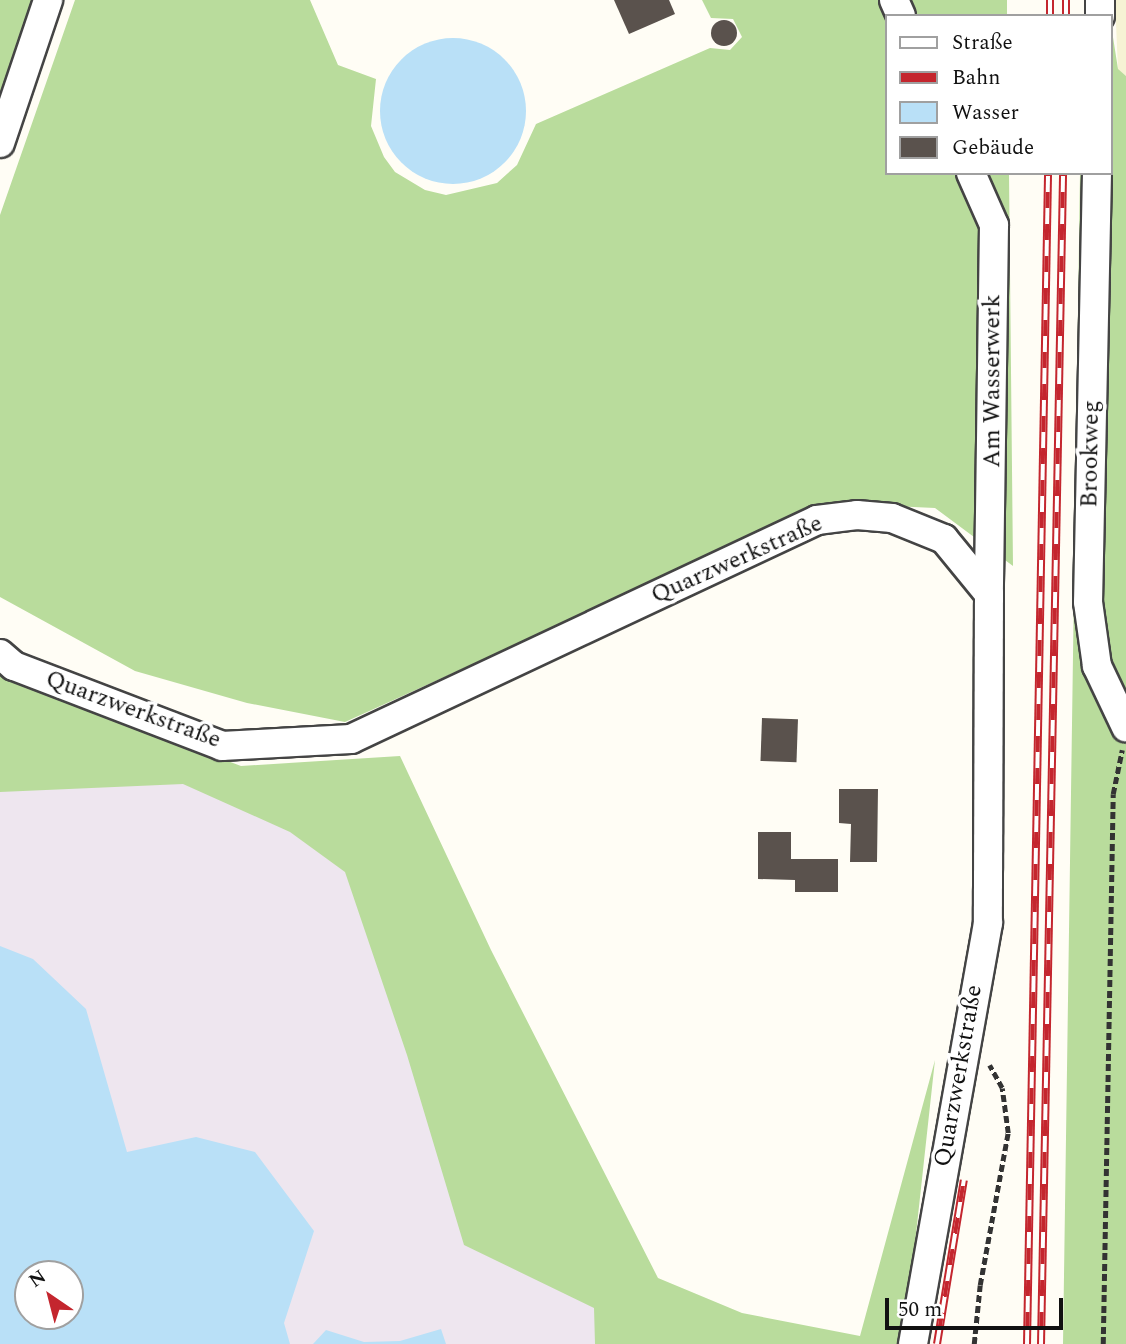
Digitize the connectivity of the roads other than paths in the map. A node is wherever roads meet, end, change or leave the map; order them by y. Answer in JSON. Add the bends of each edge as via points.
{"nodes":[{"id":1,"x":48,"y":0,"type":"edge"},
{"id":2,"x":0,"y":143,"type":"edge"},
{"id":3,"x":972,"y":175,"type":"edge"},
{"id":4,"x":1097,"y":175,"type":"edge"},
{"id":5,"x":989,"y":594,"type":"junction"},
{"id":6,"x":0,"y":654,"type":"edge"},
{"id":7,"x":1126,"y":727,"type":"edge"},
{"id":8,"x":913,"y":1344,"type":"edge"}],
"edges":[{"from":1,"to":2,"type":"street"},
{"from":3,"to":5,"type":"street","name":"Am Wasserwerk","via":[[994,225]]},
{"from":4,"to":7,"type":"street","name":"Brookweg","via":[[1087,602],[1097,666]]},
{"from":5,"to":6,"type":"street","name":"Quarzwerkstraße","via":[[944,539],[922,527],[857,515],[817,520],[351,739],[222,746],[14,666]]},
{"from":5,"to":8,"type":"street","name":"Quarzwerkstraße","via":[[988,923]]}]}
